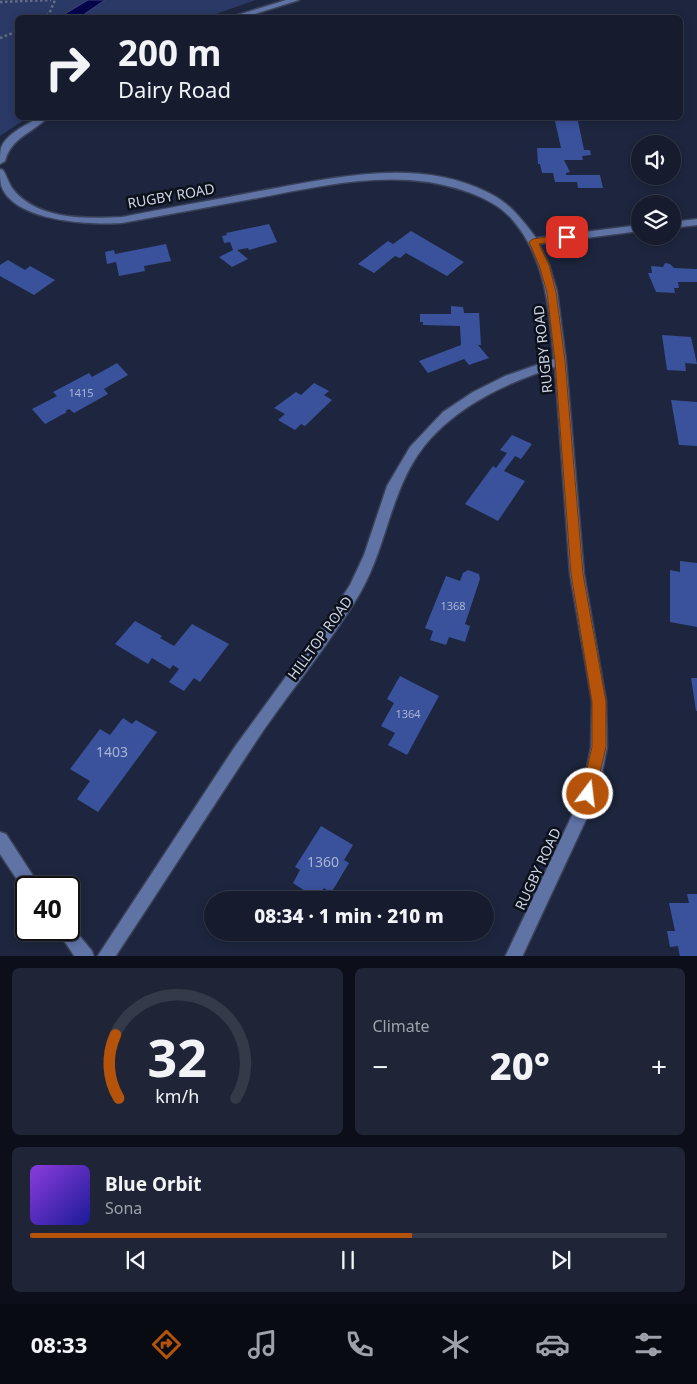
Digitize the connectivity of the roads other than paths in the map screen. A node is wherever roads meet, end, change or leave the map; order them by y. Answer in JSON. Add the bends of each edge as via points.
{"nodes":[{"id":1,"x":295,"y":0,"type":"edge"},
{"id":2,"x":242,"y":15,"type":"edge"},
{"id":3,"x":40,"y":120,"type":"edge"},
{"id":4,"x":0,"y":161,"type":"edge"},
{"id":5,"x":0,"y":172,"type":"edge"},
{"id":6,"x":697,"y":222,"type":"edge"},
{"id":7,"x":681,"y":223,"type":"edge"},
{"id":8,"x":631,"y":229,"type":"edge"},
{"id":9,"x":533,"y":242,"type":"junction"},
{"id":10,"x":560,"y":361,"type":"junction"},
{"id":11,"x":0,"y":840,"type":"edge"},
{"id":12,"x":25,"y":876,"type":"edge"},
{"id":13,"x":74,"y":941,"type":"edge"},
{"id":14,"x":86,"y":956,"type":"edge"},
{"id":15,"x":105,"y":956,"type":"edge"},
{"id":16,"x":513,"y":956,"type":"edge"}],
"edges":[{"from":1,"to":2,"type":"street"},
{"from":3,"to":4,"type":"street","via":[[14,138]]},
{"from":5,"to":9,"type":"street","name":"RUGBY ROAD","via":[[9,192],[32,208],[69,220],[91,222],[122,220],[327,182],[417,176],[468,188],[491,199],[521,222]]},
{"from":6,"to":7,"type":"street"},
{"from":8,"to":9,"type":"street"},
{"from":9,"to":10,"type":"street","name":"RUGBY ROAD","via":[[552,292]]},
{"from":10,"to":15,"type":"street","name":"HILLTOP ROAD","via":[[496,386],[464,404],[435,426],[418,445],[390,494],[371,555],[345,606],[294,674]]},
{"from":10,"to":16,"type":"street","name":"RUGBY ROAD","via":[[577,574],[599,702],[599,747],[583,809]]},
{"from":11,"to":12,"type":"street"},
{"from":13,"to":14,"type":"street"}]}
